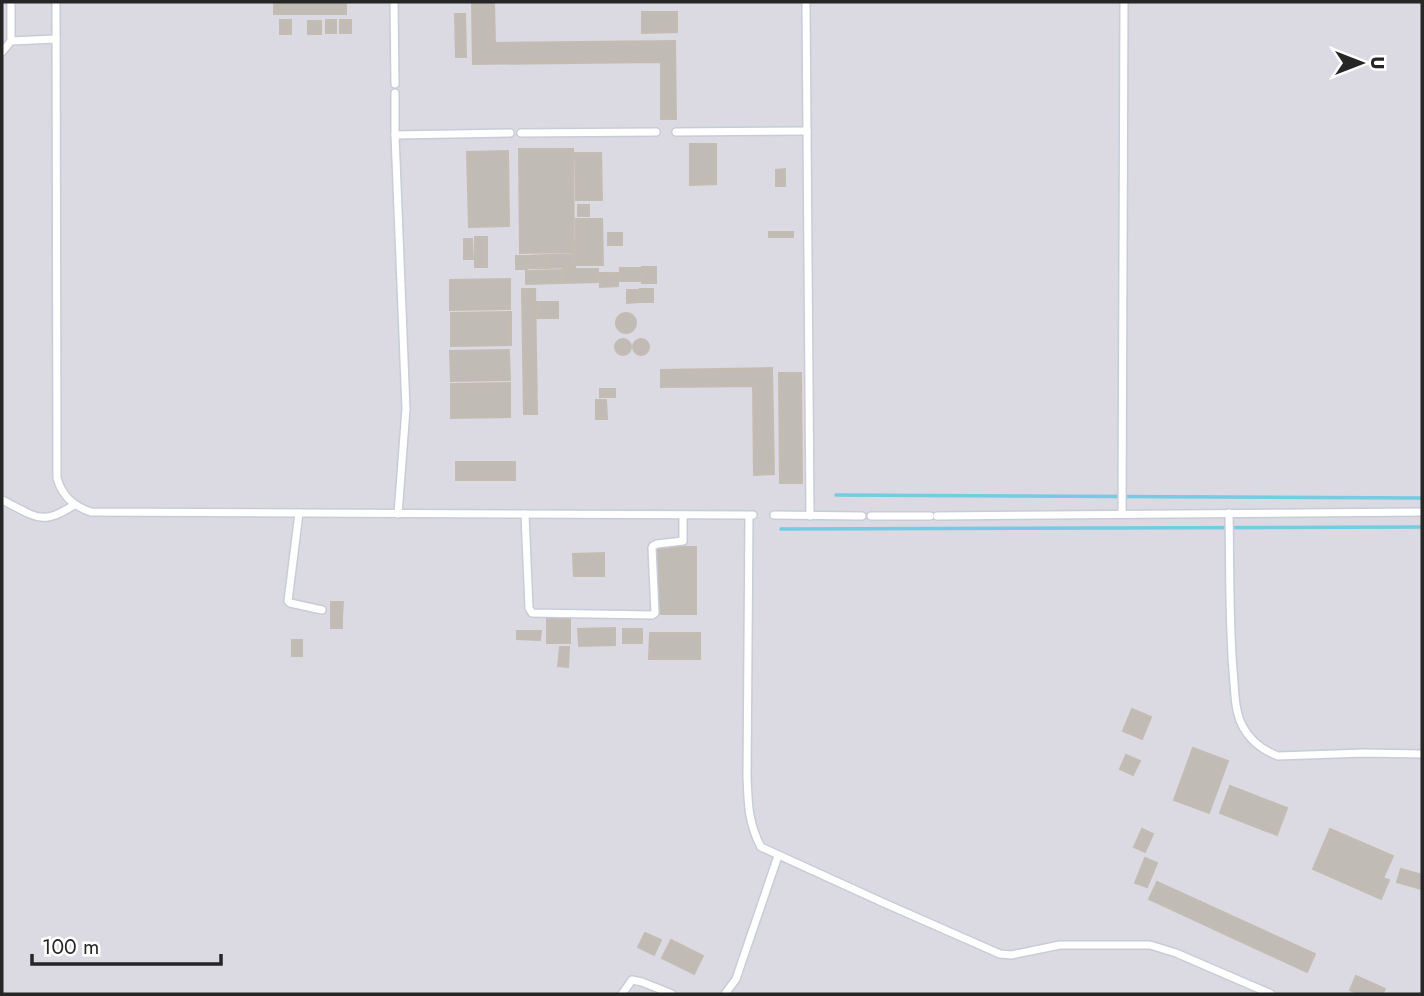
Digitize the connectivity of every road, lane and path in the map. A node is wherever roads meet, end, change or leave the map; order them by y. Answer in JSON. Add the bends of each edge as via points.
{"nodes":[{"id":1,"x":11,"y":2,"type":"edge"},
{"id":2,"x":56,"y":2,"type":"edge"},
{"id":3,"x":394,"y":2,"type":"edge"},
{"id":4,"x":806,"y":2,"type":"edge"},
{"id":5,"x":1124,"y":2,"type":"edge"},
{"id":6,"x":56,"y":38,"type":"junction"},
{"id":7,"x":11,"y":41,"type":"junction"},
{"id":8,"x":2,"y":52,"type":"edge"},
{"id":9,"x":396,"y":84,"type":"dead end"},
{"id":10,"x":396,"y":93,"type":"dead end"},
{"id":11,"x":807,"y":131,"type":"junction"},
{"id":12,"x":656,"y":132,"type":"dead end"},
{"id":13,"x":676,"y":132,"type":"dead end"},
{"id":14,"x":510,"y":133,"type":"dead end"},
{"id":15,"x":521,"y":133,"type":"dead end"},
{"id":16,"x":395,"y":135,"type":"junction"},
{"id":17,"x":2,"y":500,"type":"edge"},
{"id":18,"x":74,"y":505,"type":"junction"},
{"id":19,"x":1422,"y":512,"type":"edge"},
{"id":20,"x":299,"y":513,"type":"junction"},
{"id":21,"x":1229,"y":513,"type":"junction"},
{"id":22,"x":398,"y":514,"type":"junction"},
{"id":23,"x":524,"y":514,"type":"junction"},
{"id":24,"x":1122,"y":514,"type":"junction"},
{"id":25,"x":683,"y":515,"type":"junction"},
{"id":26,"x":774,"y":515,"type":"dead end"},
{"id":27,"x":810,"y":516,"type":"junction"},
{"id":28,"x":862,"y":516,"type":"dead end"},
{"id":29,"x":871,"y":516,"type":"dead end"},
{"id":30,"x":322,"y":610,"type":"dead end"},
{"id":31,"x":1422,"y":754,"type":"edge"},
{"id":32,"x":778,"y":856,"type":"junction"},
{"id":33,"x":622,"y":994,"type":"edge"},
{"id":34,"x":671,"y":994,"type":"edge"},
{"id":35,"x":725,"y":994,"type":"edge"},
{"id":36,"x":1271,"y":994,"type":"edge"}],
"edges":[{"from":1,"to":7,"type":"lane"},
{"from":2,"to":6,"type":"lane"},
{"from":3,"to":9,"type":"lane"},
{"from":4,"to":11,"type":"lane"},
{"from":5,"to":24,"type":"lane"},
{"from":6,"to":7,"type":"lane"},
{"from":6,"to":18,"type":"lane","via":[[57,478]]},
{"from":7,"to":8,"type":"lane"},
{"from":10,"to":16,"type":"lane"},
{"from":11,"to":13,"type":"lane"},
{"from":11,"to":27,"type":"lane"},
{"from":12,"to":15,"type":"lane"},
{"from":14,"to":16,"type":"lane"},
{"from":16,"to":22,"type":"lane","via":[[406,409]]},
{"from":17,"to":18,"type":"lane","via":[[40,519],[60,515]]},
{"from":18,"to":20,"type":"lane","via":[[91,512]]},
{"from":19,"to":21,"type":"lane"},
{"from":20,"to":22,"type":"lane"},
{"from":20,"to":30,"type":"lane","via":[[288,601]]},
{"from":21,"to":24,"type":"lane"},
{"from":21,"to":31,"type":"lane","via":[[1236,706],[1249,737],[1278,756]]},
{"from":22,"to":23,"type":"lane"},
{"from":23,"to":25,"type":"lane"},
{"from":23,"to":25,"type":"lane","via":[[532,612],[639,615],[655,612],[653,546],[683,541]]},
{"from":24,"to":29,"type":"lane"},
{"from":25,"to":32,"type":"lane","via":[[751,515],[748,811],[761,847]]},
{"from":26,"to":27,"type":"lane"},
{"from":27,"to":28,"type":"lane"},
{"from":32,"to":35,"type":"lane","via":[[736,979]]},
{"from":32,"to":36,"type":"lane","via":[[1000,954],[1060,945],[1150,944]]},
{"from":33,"to":34,"type":"lane","via":[[632,980]]}]}
